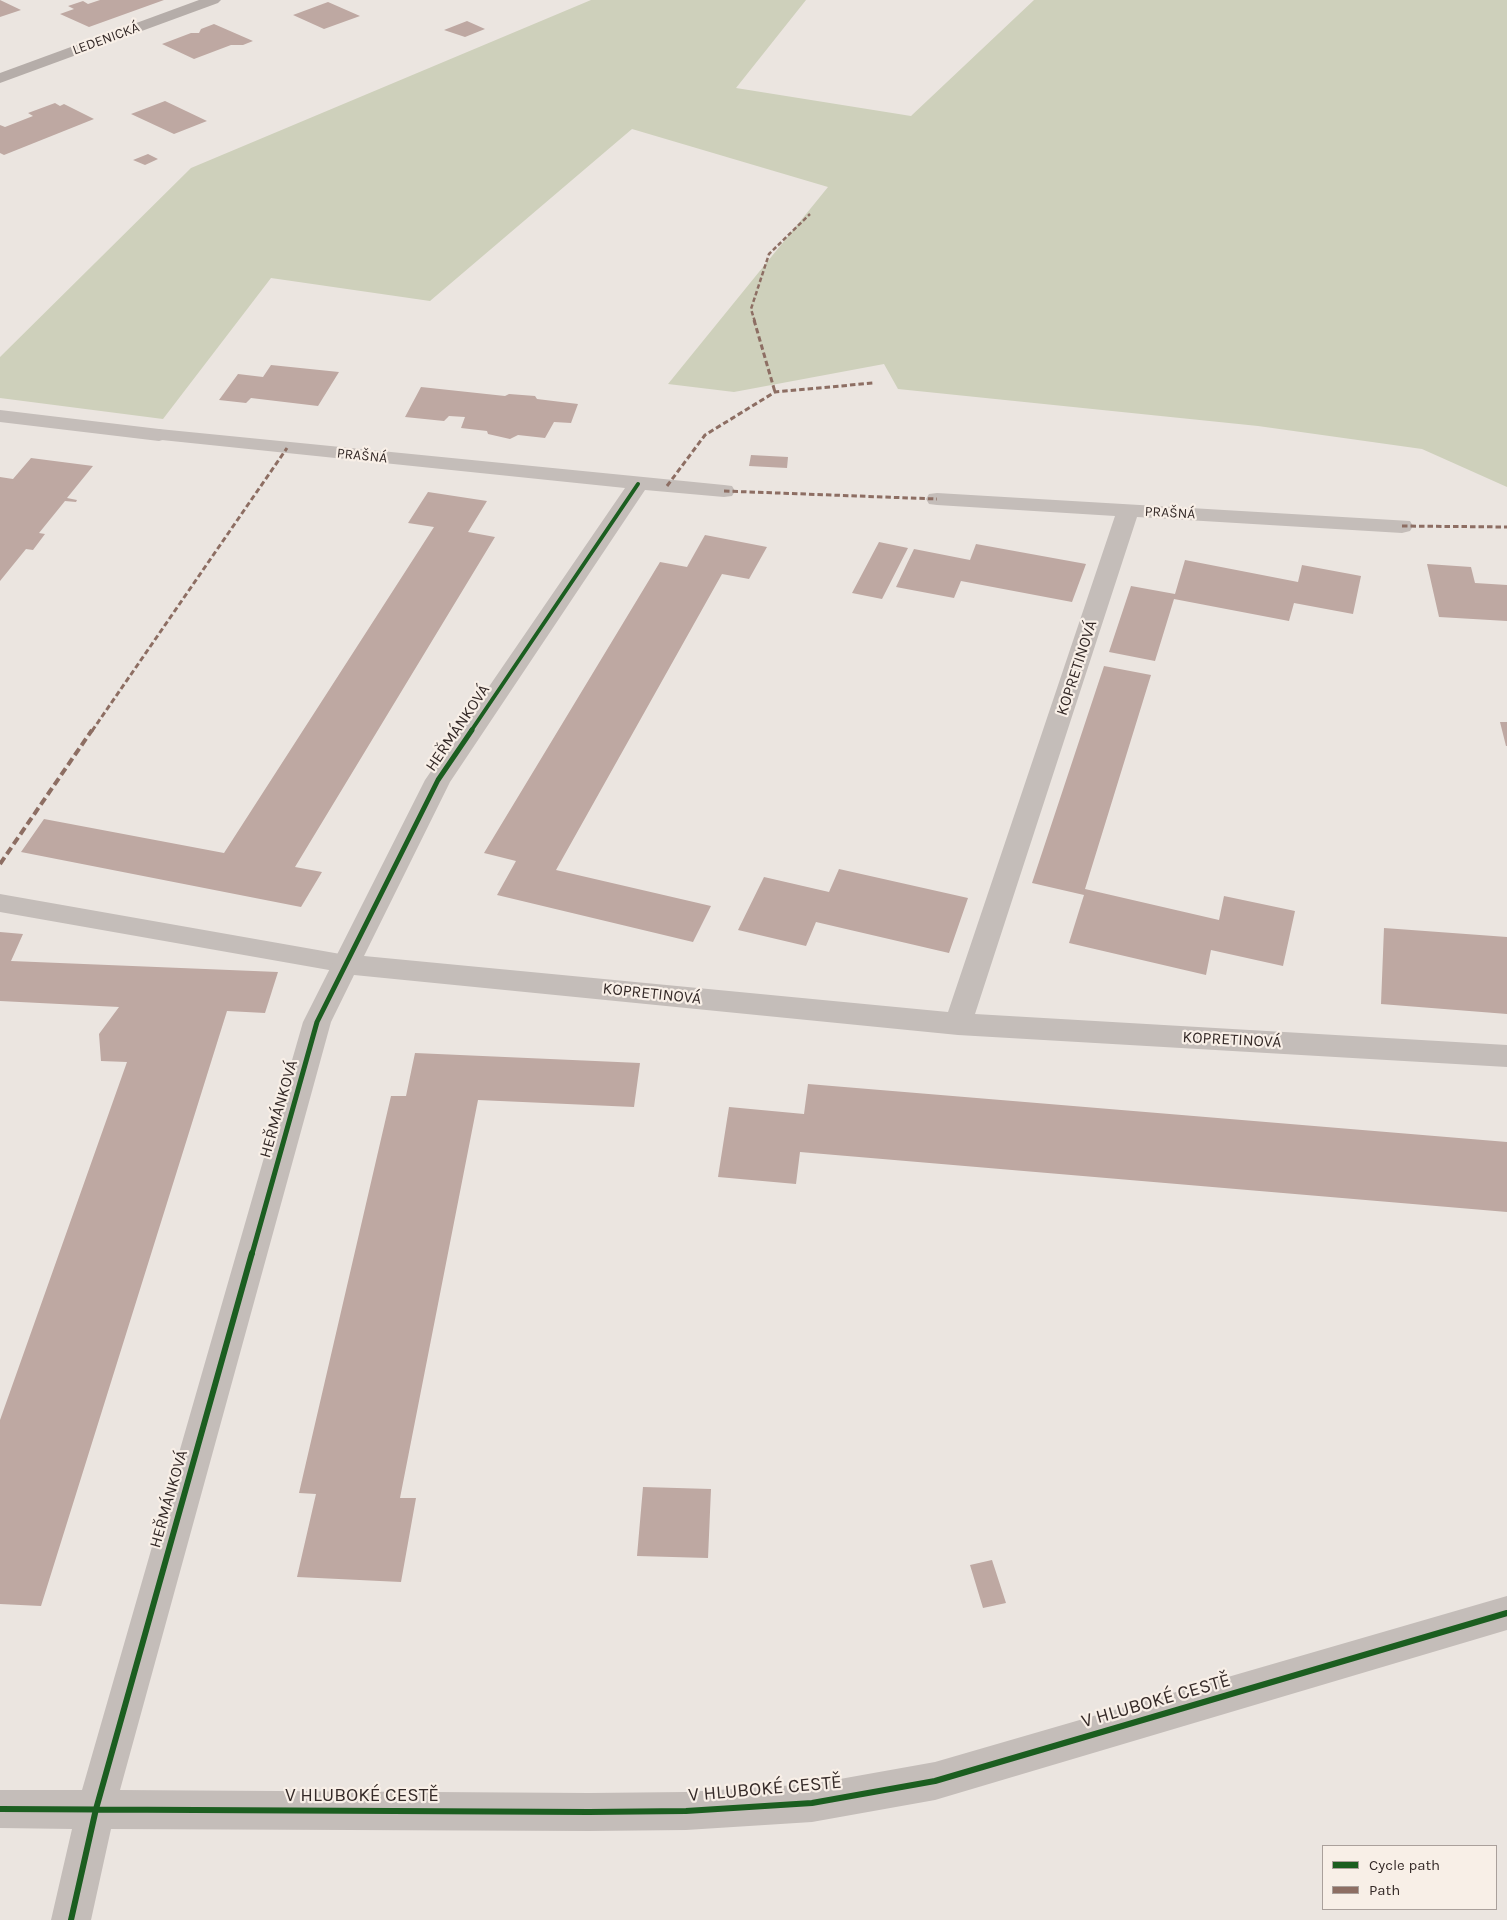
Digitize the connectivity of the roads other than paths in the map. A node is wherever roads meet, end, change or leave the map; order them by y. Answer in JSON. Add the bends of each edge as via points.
{"nodes":[{"id":1,"x":213,"y":0,"type":"edge"},
{"id":2,"x":0,"y":78,"type":"edge"},
{"id":3,"x":0,"y":416,"type":"edge"},
{"id":4,"x":159,"y":435,"type":"joint"},
{"id":5,"x":638,"y":484,"type":"junction"},
{"id":6,"x":724,"y":490,"type":"dead end"},
{"id":7,"x":938,"y":499,"type":"dead end"},
{"id":8,"x":1128,"y":510,"type":"junction"},
{"id":9,"x":1402,"y":526,"type":"dead end"},
{"id":10,"x":0,"y":903,"type":"edge"},
{"id":11,"x":346,"y":964,"type":"junction"},
{"id":12,"x":958,"y":1024,"type":"junction"},
{"id":13,"x":1507,"y":1056,"type":"edge"},
{"id":14,"x":1507,"y":1613,"type":"edge"},
{"id":15,"x":0,"y":1809,"type":"edge"},
{"id":16,"x":96,"y":1809,"type":"junction"},
{"id":17,"x":71,"y":1920,"type":"edge"}],
"edges":[{"from":1,"to":2,"type":"main road","name":"LEDENICKÁ"},
{"from":3,"to":4,"type":"lane","name":"PRAŠNÁ"},
{"from":4,"to":5,"type":"street","name":"PRAŠNÁ"},
{"from":5,"to":6,"type":"street","name":"PRAŠNÁ"},
{"from":5,"to":11,"type":"street","name":"HEŘMÁNKOVÁ","via":[[438,780]]},
{"from":7,"to":8,"type":"street","name":"PRAŠNÁ"},
{"from":8,"to":9,"type":"street","name":"PRAŠNÁ"},
{"from":8,"to":12,"type":"street","name":"KOPRETINOVÁ"},
{"from":10,"to":11,"type":"lane"},
{"from":11,"to":12,"type":"street","name":"KOPRETINOVÁ"},
{"from":11,"to":16,"type":"street","name":"HEŘMÁNKOVÁ","via":[[316,1022]]},
{"from":12,"to":13,"type":"street","name":"KOPRETINOVÁ"},
{"from":14,"to":16,"type":"street","name":"V HLUBOKÉ CESTĚ","via":[[934,1781],[812,1803],[686,1811],[589,1812]]},
{"from":15,"to":16,"type":"street","name":"V HLUBOKÉ CESTĚ"},
{"from":16,"to":17,"type":"street","name":"HEŘMÁNKOVÁ"}]}
